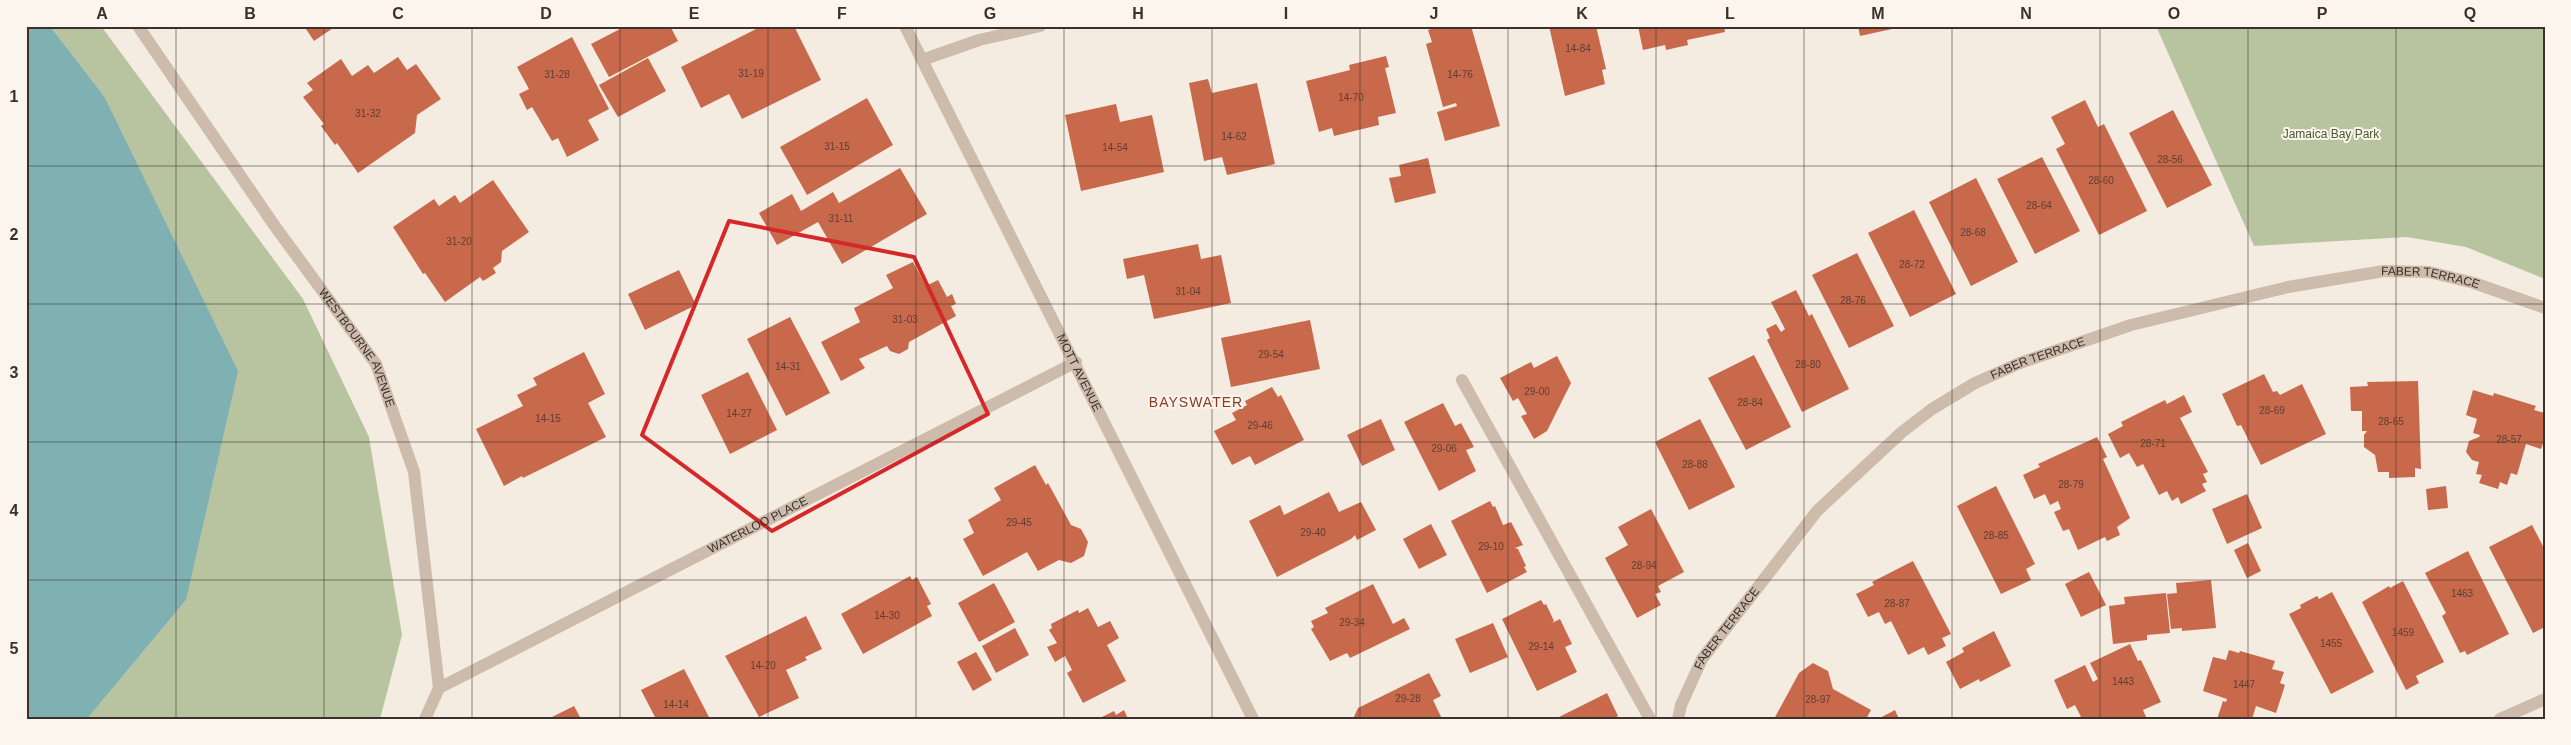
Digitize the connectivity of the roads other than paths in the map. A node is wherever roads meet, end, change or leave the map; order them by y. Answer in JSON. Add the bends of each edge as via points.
{"nodes":[{"id":1,"x":138,"y":26,"type":"edge"},
{"id":2,"x":905,"y":26,"type":"edge"},
{"id":3,"x":1040,"y":26,"type":"edge"},
{"id":4,"x":922,"y":60,"type":"junction"},
{"id":5,"x":2545,"y":308,"type":"edge"},
{"id":6,"x":1076,"y":362,"type":"junction"},
{"id":7,"x":1462,"y":380,"type":"dead end"},
{"id":8,"x":439,"y":688,"type":"junction"},
{"id":9,"x":2545,"y":699,"type":"edge"},
{"id":10,"x":425,"y":719,"type":"edge"},
{"id":11,"x":1253,"y":719,"type":"edge"},
{"id":12,"x":1650,"y":719,"type":"edge"},
{"id":13,"x":1678,"y":719,"type":"edge"},
{"id":14,"x":2500,"y":719,"type":"edge"}],
"edges":[{"from":1,"to":8,"type":"street","name":"WESTBOURNE AVENUE","via":[[274,225],[376,364],[414,472]]},
{"from":2,"to":4,"type":"street","name":"MOTT AVENUE"},
{"from":3,"to":4,"type":"street","via":[[979,40]]},
{"from":4,"to":6,"type":"street","name":"MOTT AVENUE"},
{"from":5,"to":13,"type":"street","name":"FABER TERRACE","via":[[2474,283],[2429,272],[2384,271],[2288,287],[2131,325],[2020,363],[1975,383],[1902,432],[1817,511],[1702,660]]},
{"from":6,"to":8,"type":"street","name":"WATERLOO PLACE"},
{"from":6,"to":11,"type":"street","name":"MOTT AVENUE"},
{"from":7,"to":12,"type":"street"},
{"from":8,"to":10,"type":"street"},
{"from":9,"to":14,"type":"street"}]}
